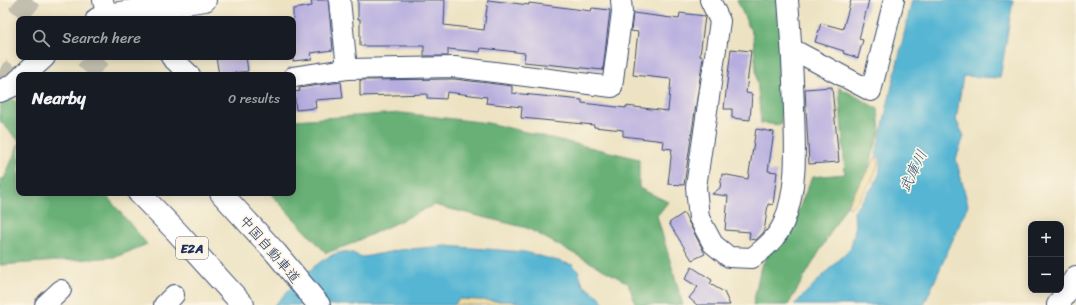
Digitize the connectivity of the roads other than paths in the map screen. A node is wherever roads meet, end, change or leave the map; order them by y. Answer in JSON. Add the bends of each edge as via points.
{"nodes":[{"id":1,"x":205,"y":0,"type":"edge"},
{"id":2,"x":340,"y":0,"type":"edge"},
{"id":3,"x":621,"y":0,"type":"edge"},
{"id":4,"x":710,"y":0,"type":"edge"},
{"id":5,"x":788,"y":0,"type":"edge"},
{"id":6,"x":894,"y":0,"type":"edge"},
{"id":7,"x":112,"y":13,"type":"edge"},
{"id":8,"x":792,"y":48,"type":"junction"},
{"id":9,"x":41,"y":60,"type":"edge"},
{"id":10,"x":174,"y":60,"type":"edge"},
{"id":11,"x":347,"y":69,"type":"junction"},
{"id":12,"x":27,"y":72,"type":"edge"},
{"id":13,"x":187,"y":72,"type":"edge"},
{"id":14,"x":296,"y":77,"type":"edge"},
{"id":15,"x":16,"y":83,"type":"edge"},
{"id":16,"x":0,"y":91,"type":"edge"},
{"id":17,"x":142,"y":196,"type":"edge"},
{"id":18,"x":225,"y":196,"type":"edge"},
{"id":19,"x":1076,"y":277,"type":"edge"},
{"id":20,"x":61,"y":290,"type":"dead end"},
{"id":21,"x":45,"y":305,"type":"edge"},
{"id":22,"x":243,"y":305,"type":"edge"},
{"id":23,"x":319,"y":305,"type":"edge"},
{"id":24,"x":1058,"y":305,"type":"edge"}],
"edges":[{"from":1,"to":7,"type":"main road"},
{"from":2,"to":11,"type":"street"},
{"from":3,"to":11,"type":"street","via":[[622,12],[612,87],[455,67]]},
{"from":4,"to":8,"type":"street","via":[[720,21],[696,187],[699,218],[713,244],[729,257],[752,258],[768,245],[783,224],[792,198],[795,168]]},
{"from":5,"to":8,"type":"street"},
{"from":6,"to":8,"type":"street","via":[[871,91]]},
{"from":9,"to":12,"type":"main road"},
{"from":10,"to":13,"type":"street"},
{"from":11,"to":14,"type":"street"},
{"from":15,"to":16,"type":"main road"},
{"from":17,"to":22,"type":"main road","number":"E2A"},
{"from":18,"to":23,"type":"main road","name":"中国自動車道"},
{"from":19,"to":24,"type":"main road"},
{"from":20,"to":21,"type":"street"}]}
